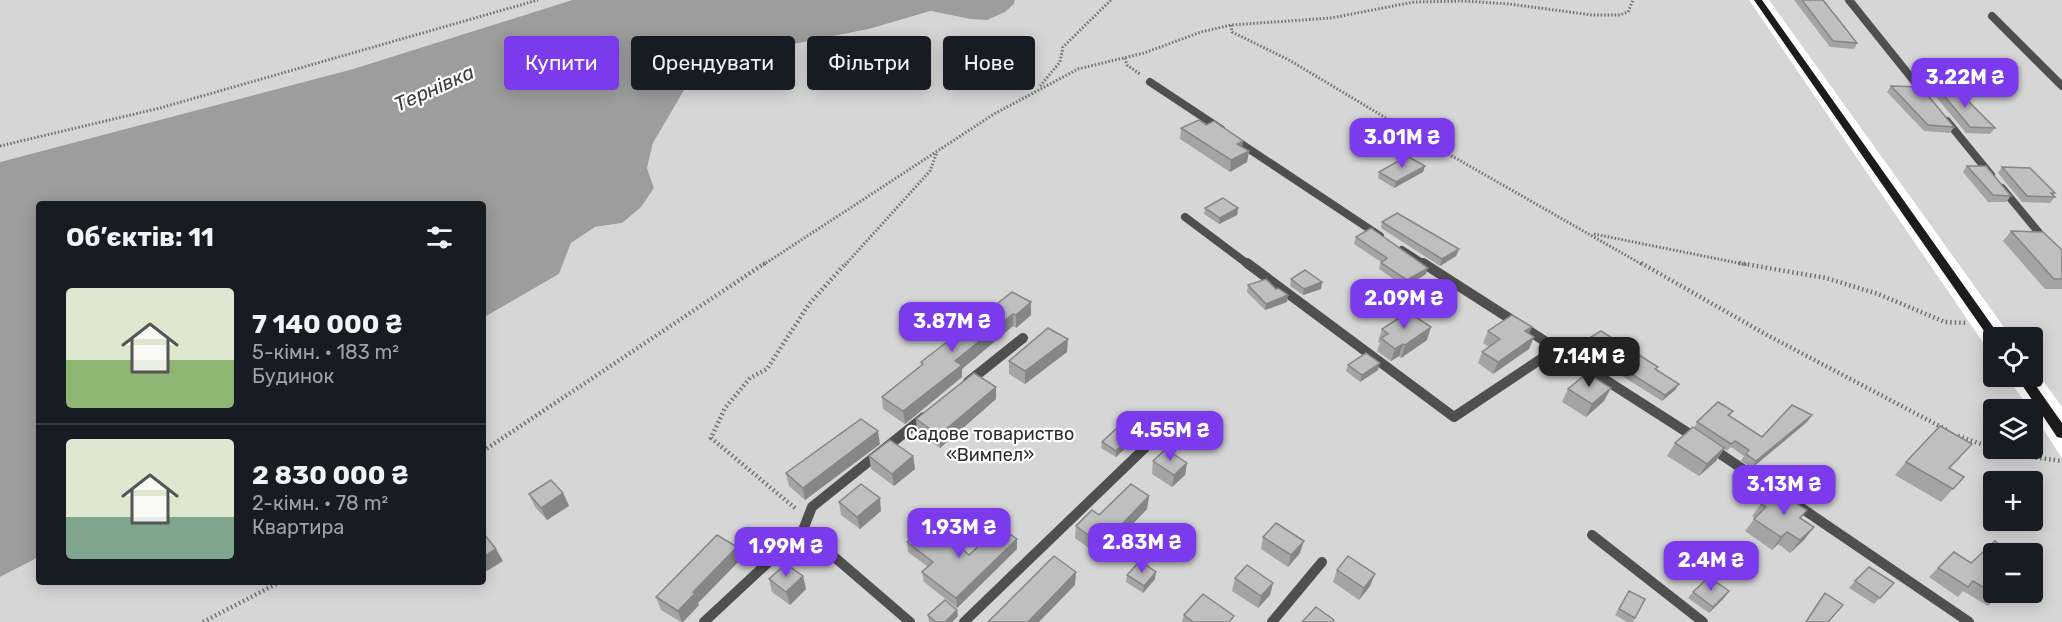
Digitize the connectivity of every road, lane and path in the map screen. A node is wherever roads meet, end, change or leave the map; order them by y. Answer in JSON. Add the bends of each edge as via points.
{"nodes":[{"id":1,"x":538,"y":0,"type":"edge"},
{"id":2,"x":1111,"y":0,"type":"edge"},
{"id":3,"x":1633,"y":0,"type":"edge"},
{"id":4,"x":1758,"y":0,"type":"edge"},
{"id":5,"x":1849,"y":0,"type":"edge"},
{"id":6,"x":1992,"y":16,"type":"dead end"},
{"id":7,"x":1231,"y":25,"type":"junction"},
{"id":8,"x":1125,"y":58,"type":"junction"},
{"id":9,"x":1150,"y":82,"type":"joint"},
{"id":10,"x":2062,"y":86,"type":"edge"},
{"id":11,"x":1038,"y":89,"type":"junction"},
{"id":12,"x":1935,"y":106,"type":"edge"},
{"id":13,"x":1942,"y":115,"type":"edge"},
{"id":14,"x":0,"y":146,"type":"edge"},
{"id":15,"x":937,"y":152,"type":"junction"},
{"id":16,"x":1185,"y":217,"type":"dead end"},
{"id":17,"x":1590,"y":233,"type":"junction"},
{"id":18,"x":2055,"y":252,"type":"edge"},
{"id":19,"x":1985,"y":325,"type":"joint"},
{"id":20,"x":1023,"y":338,"type":"dead end"},
{"id":21,"x":1556,"y":349,"type":"junction"},
{"id":22,"x":2030,"y":387,"type":"edge"},
{"id":23,"x":958,"y":389,"type":"edge"},
{"id":24,"x":931,"y":411,"type":"edge"},
{"id":25,"x":2062,"y":433,"type":"edge"},
{"id":26,"x":1149,"y":444,"type":"dead end"},
{"id":27,"x":486,"y":449,"type":"edge"},
{"id":28,"x":2062,"y":461,"type":"edge"},
{"id":29,"x":807,"y":518,"type":"junction"},
{"id":30,"x":803,"y":530,"type":"junction"},
{"id":31,"x":1592,"y":535,"type":"dead end"},
{"id":32,"x":1322,"y":562,"type":"dead end"},
{"id":33,"x":274,"y":585,"type":"edge"},
{"id":34,"x":203,"y":622,"type":"edge"},
{"id":35,"x":704,"y":622,"type":"edge"},
{"id":36,"x":910,"y":622,"type":"edge"},
{"id":37,"x":964,"y":622,"type":"edge"},
{"id":38,"x":1272,"y":622,"type":"edge"},
{"id":39,"x":1703,"y":622,"type":"edge"},
{"id":40,"x":1969,"y":622,"type":"edge"}],
"edges":[{"from":1,"to":14,"type":"path","via":[[160,108]]},
{"from":2,"to":11,"type":"path","via":[[1063,47],[1060,62]]},
{"from":3,"to":7,"type":"path","via":[[1628,12],[1620,15],[1509,4],[1434,2],[1330,18]]},
{"from":4,"to":19,"type":"street"},
{"from":5,"to":12,"type":"lane"},
{"from":6,"to":10,"type":"lane"},
{"from":7,"to":8,"type":"path"},
{"from":7,"to":17,"type":"path","via":[[1232,32],[1289,60]]},
{"from":8,"to":9,"type":"path","via":[[1127,65]]},
{"from":8,"to":11,"type":"path","via":[[1078,69]]},
{"from":9,"to":21,"type":"lane"},
{"from":11,"to":15,"type":"path"},
{"from":13,"to":18,"type":"lane"},
{"from":15,"to":27,"type":"path","via":[[740,278]]},
{"from":15,"to":29,"type":"path","via":[[930,171],[809,304],[767,369],[750,378],[725,408],[711,438]]},
{"from":16,"to":21,"type":"lane","via":[[1454,417]]},
{"from":17,"to":19,"type":"path","via":[[1826,278],[1946,322]]},
{"from":17,"to":28,"type":"path","via":[[1767,335],[1959,437],[2010,454]]},
{"from":20,"to":23,"type":"lane"},
{"from":21,"to":40,"type":"lane"},
{"from":22,"to":25,"type":"street"},
{"from":24,"to":29,"type":"lane","via":[[812,507]]},
{"from":26,"to":37,"type":"lane"},
{"from":29,"to":30,"type":"lane"},
{"from":30,"to":35,"type":"lane"},
{"from":30,"to":36,"type":"lane"},
{"from":31,"to":39,"type":"lane"},
{"from":32,"to":38,"type":"lane"},
{"from":33,"to":34,"type":"path"}]}
